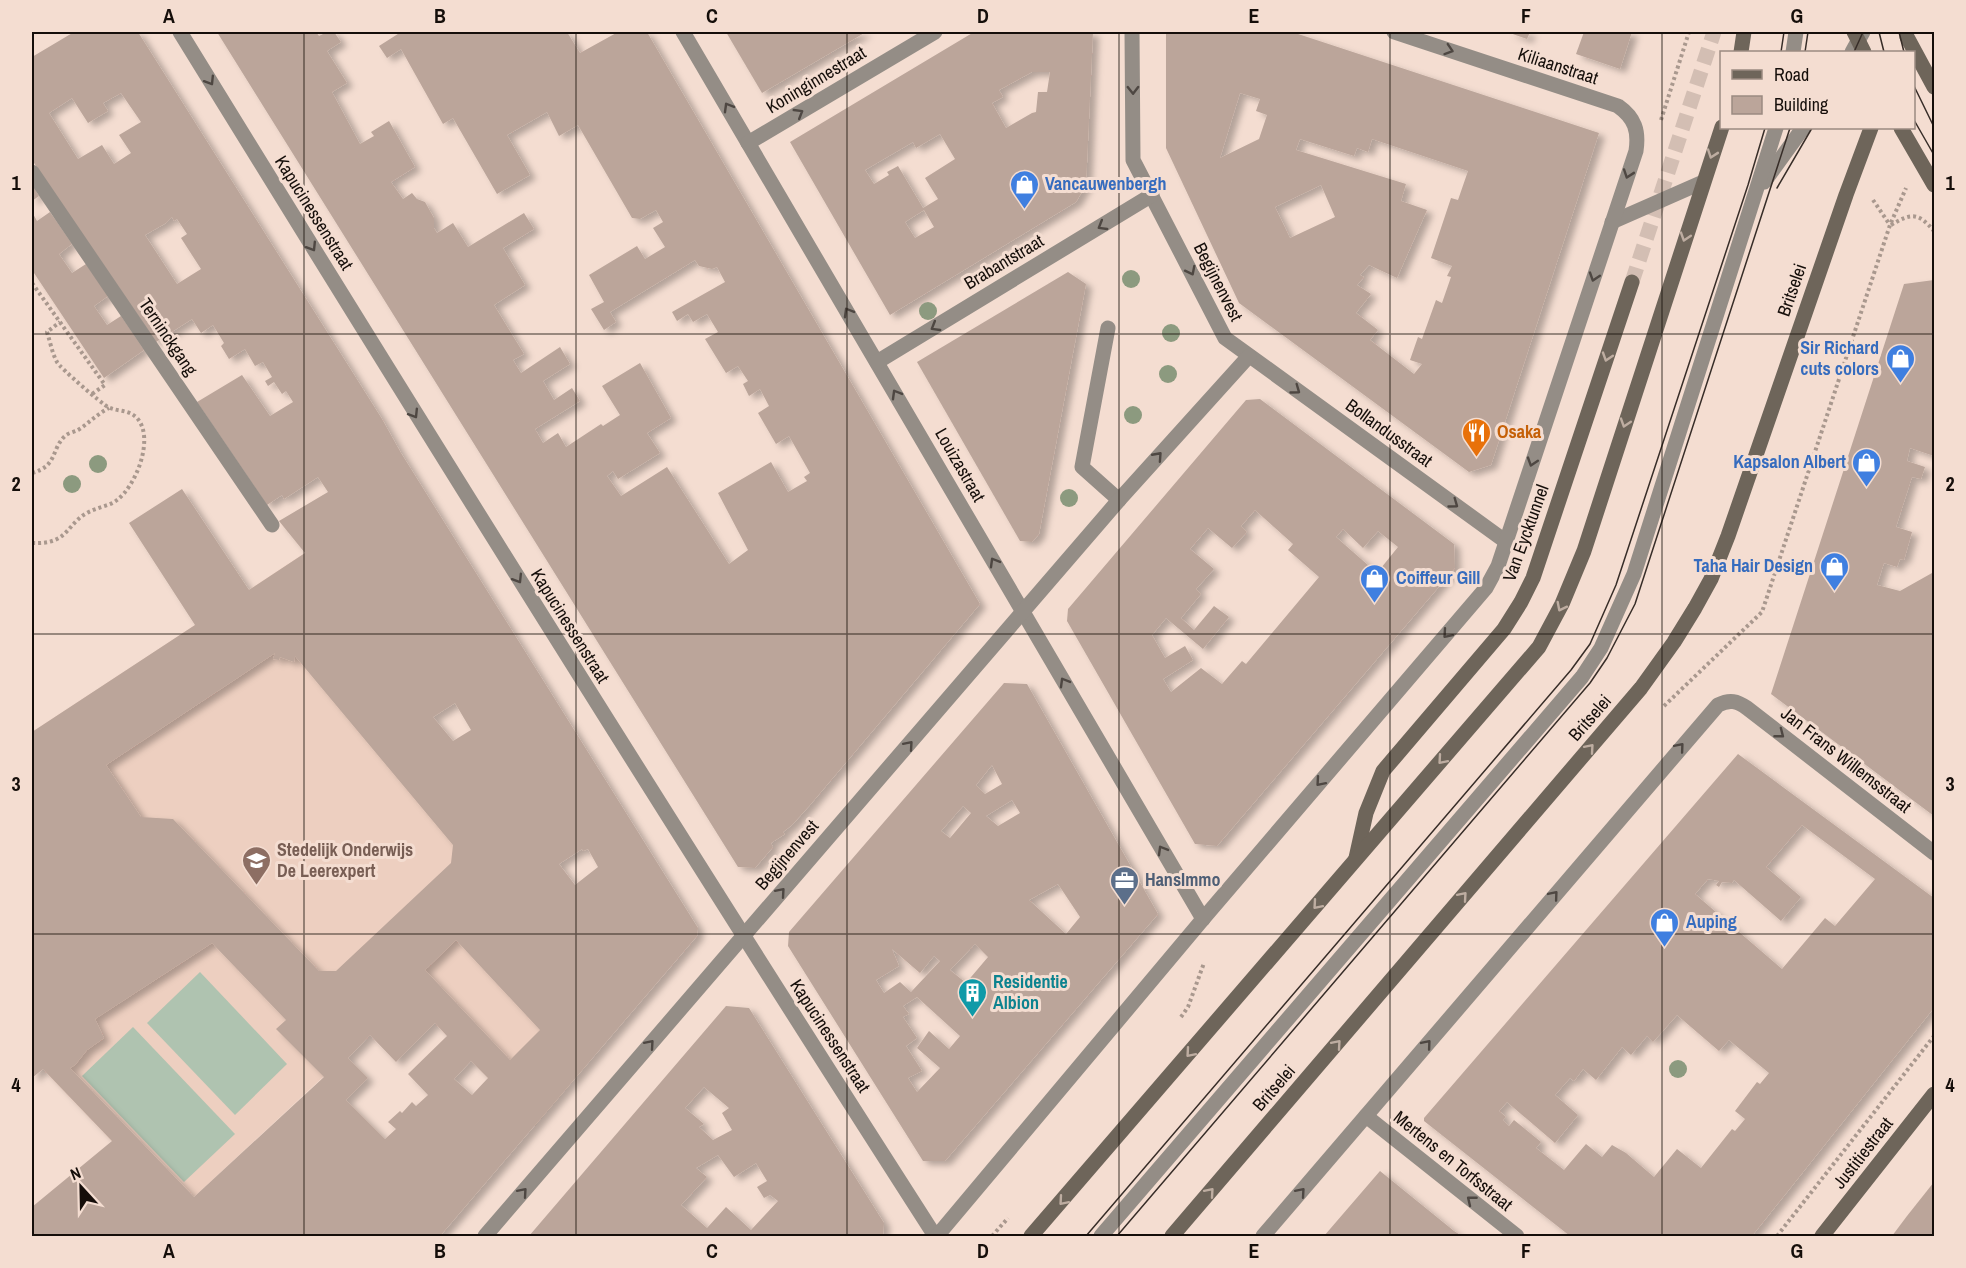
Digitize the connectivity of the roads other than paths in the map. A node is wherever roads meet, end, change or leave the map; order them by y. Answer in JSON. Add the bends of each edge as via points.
{"nodes":[{"id":1,"x":180,"y":32,"type":"edge"},
{"id":2,"x":683,"y":32,"type":"edge"},
{"id":3,"x":934,"y":32,"type":"edge"},
{"id":4,"x":1132,"y":32,"type":"edge"},
{"id":5,"x":1394,"y":32,"type":"edge"},
{"id":6,"x":1744,"y":32,"type":"edge"},
{"id":7,"x":1796,"y":32,"type":"edge"},
{"id":8,"x":1908,"y":34,"type":"edge"},
{"id":9,"x":1741,"y":51,"type":"edge"},
{"id":10,"x":1792,"y":51,"type":"edge"},
{"id":11,"x":1900,"y":51,"type":"edge"},
{"id":12,"x":1935,"y":87,"type":"edge"},
{"id":13,"x":1721,"y":129,"type":"edge"},
{"id":14,"x":1776,"y":129,"type":"edge"},
{"id":15,"x":1802,"y":129,"type":"edge"},
{"id":16,"x":1872,"y":129,"type":"edge"},
{"id":17,"x":1902,"y":129,"type":"edge"},
{"id":18,"x":748,"y":143,"type":"junction"},
{"id":19,"x":32,"y":172,"type":"edge"},
{"id":20,"x":1703,"y":182,"type":"junction"},
{"id":21,"x":1935,"y":185,"type":"edge"},
{"id":22,"x":1757,"y":191,"type":"junction"},
{"id":23,"x":1152,"y":195,"type":"junction"},
{"id":24,"x":1612,"y":222,"type":"junction"},
{"id":25,"x":1632,"y":282,"type":"tunnel mouth"},
{"id":26,"x":1108,"y":328,"type":"dead end"},
{"id":27,"x":1249,"y":356,"type":"junction"},
{"id":28,"x":877,"y":362,"type":"junction"},
{"id":29,"x":1119,"y":500,"type":"junction"},
{"id":30,"x":272,"y":525,"type":"dead end"},
{"id":31,"x":1506,"y":541,"type":"junction"},
{"id":32,"x":1023,"y":613,"type":"junction"},
{"id":33,"x":1935,"y":853,"type":"edge"},
{"id":34,"x":1355,"y":861,"type":"junction"},
{"id":35,"x":1203,"y":919,"type":"junction"},
{"id":36,"x":742,"y":936,"type":"junction"},
{"id":37,"x":1935,"y":1094,"type":"edge"},
{"id":38,"x":1366,"y":1116,"type":"junction"},
{"id":39,"x":485,"y":1236,"type":"edge"},
{"id":40,"x":936,"y":1236,"type":"edge"},
{"id":41,"x":1031,"y":1236,"type":"edge"},
{"id":42,"x":1101,"y":1236,"type":"edge"},
{"id":43,"x":1172,"y":1236,"type":"edge"},
{"id":44,"x":1263,"y":1236,"type":"edge"},
{"id":45,"x":1517,"y":1236,"type":"edge"},
{"id":46,"x":1822,"y":1236,"type":"edge"}],
"edges":[{"from":1,"to":36,"type":"street","name":"Kapucinessenstraat","one_way":true},
{"from":18,"to":2,"type":"street","name":"Louizastraat","one_way":true},
{"from":18,"to":3,"type":"street","name":"Koninginnestraat","one_way":true},
{"from":4,"to":23,"type":"street","name":"Begijnenvest","one_way":true,"via":[[1133,160]]},
{"from":5,"to":24,"type":"street","name":"Kiliaanstraat","one_way":true,"via":[[1618,106],[1629,113],[1638,137],[1636,151]]},
{"from":6,"to":9,"type":"main road"},
{"from":7,"to":10,"type":"street"},
{"from":8,"to":11,"type":"main road"},
{"from":8,"to":12,"type":"main road"},
{"from":13,"to":20,"type":"main road","one_way":true},
{"from":14,"to":22,"type":"street","name":"Britselei"},
{"from":15,"to":22,"type":"street","name":"Britselei"},
{"from":43,"to":16,"type":"main road","name":"Britselei","one_way":true,"via":[[1641,688],[1674,642],[1711,579],[1728,536]]},
{"from":17,"to":21,"type":"main road"},
{"from":28,"to":18,"type":"street","name":"Louizastraat","one_way":true},
{"from":19,"to":30,"type":"street","name":"Terninckgang"},
{"from":20,"to":24,"type":"street"},
{"from":20,"to":34,"type":"main road","one_way":true,"via":[[1584,551],[1562,604],[1539,647]]},
{"from":22,"to":42,"type":"street","name":"Britselei","via":[[1634,574],[1601,648],[1582,677]]},
{"from":23,"to":27,"type":"street","name":"Begijnenvest","one_way":true,"via":[[1225,338]]},
{"from":23,"to":28,"type":"street","name":"Brabantstraat","one_way":true},
{"from":24,"to":31,"type":"street","one_way":true},
{"from":25,"to":34,"type":"main road","name":"Van Eycktunnel","one_way":true,"via":[[1533,578],[1504,629],[1383,771],[1366,813]]},
{"from":26,"to":29,"type":"street","via":[[1082,467]]},
{"from":29,"to":27,"type":"street","name":"Begijnenvest","one_way":true},
{"from":27,"to":31,"type":"street","name":"Bollandusstraat","one_way":true},
{"from":32,"to":28,"type":"street","name":"Louizastraat","one_way":true},
{"from":29,"to":32,"type":"street","name":"Begijnenvest"},
{"from":31,"to":35,"type":"street","one_way":true,"via":[[1486,588]]},
{"from":35,"to":32,"type":"street","name":"Louizastraat","one_way":true},
{"from":36,"to":32,"type":"street","name":"Begijnenvest","one_way":true},
{"from":38,"to":33,"type":"street","name":"Jan Frans Willemsstraat","one_way":true,"via":[[1710,712],[1726,701],[1748,708]]},
{"from":34,"to":41,"type":"main road","one_way":true},
{"from":35,"to":40,"type":"street"},
{"from":39,"to":36,"type":"street","name":"Begijnenvest","one_way":true},
{"from":36,"to":40,"type":"street","name":"Kapucinessenstraat"},
{"from":37,"to":46,"type":"main road","name":"Justitiestraat"},
{"from":44,"to":38,"type":"street","one_way":true},
{"from":45,"to":38,"type":"street","name":"Mertens en Torfsstraat","one_way":true}]}
